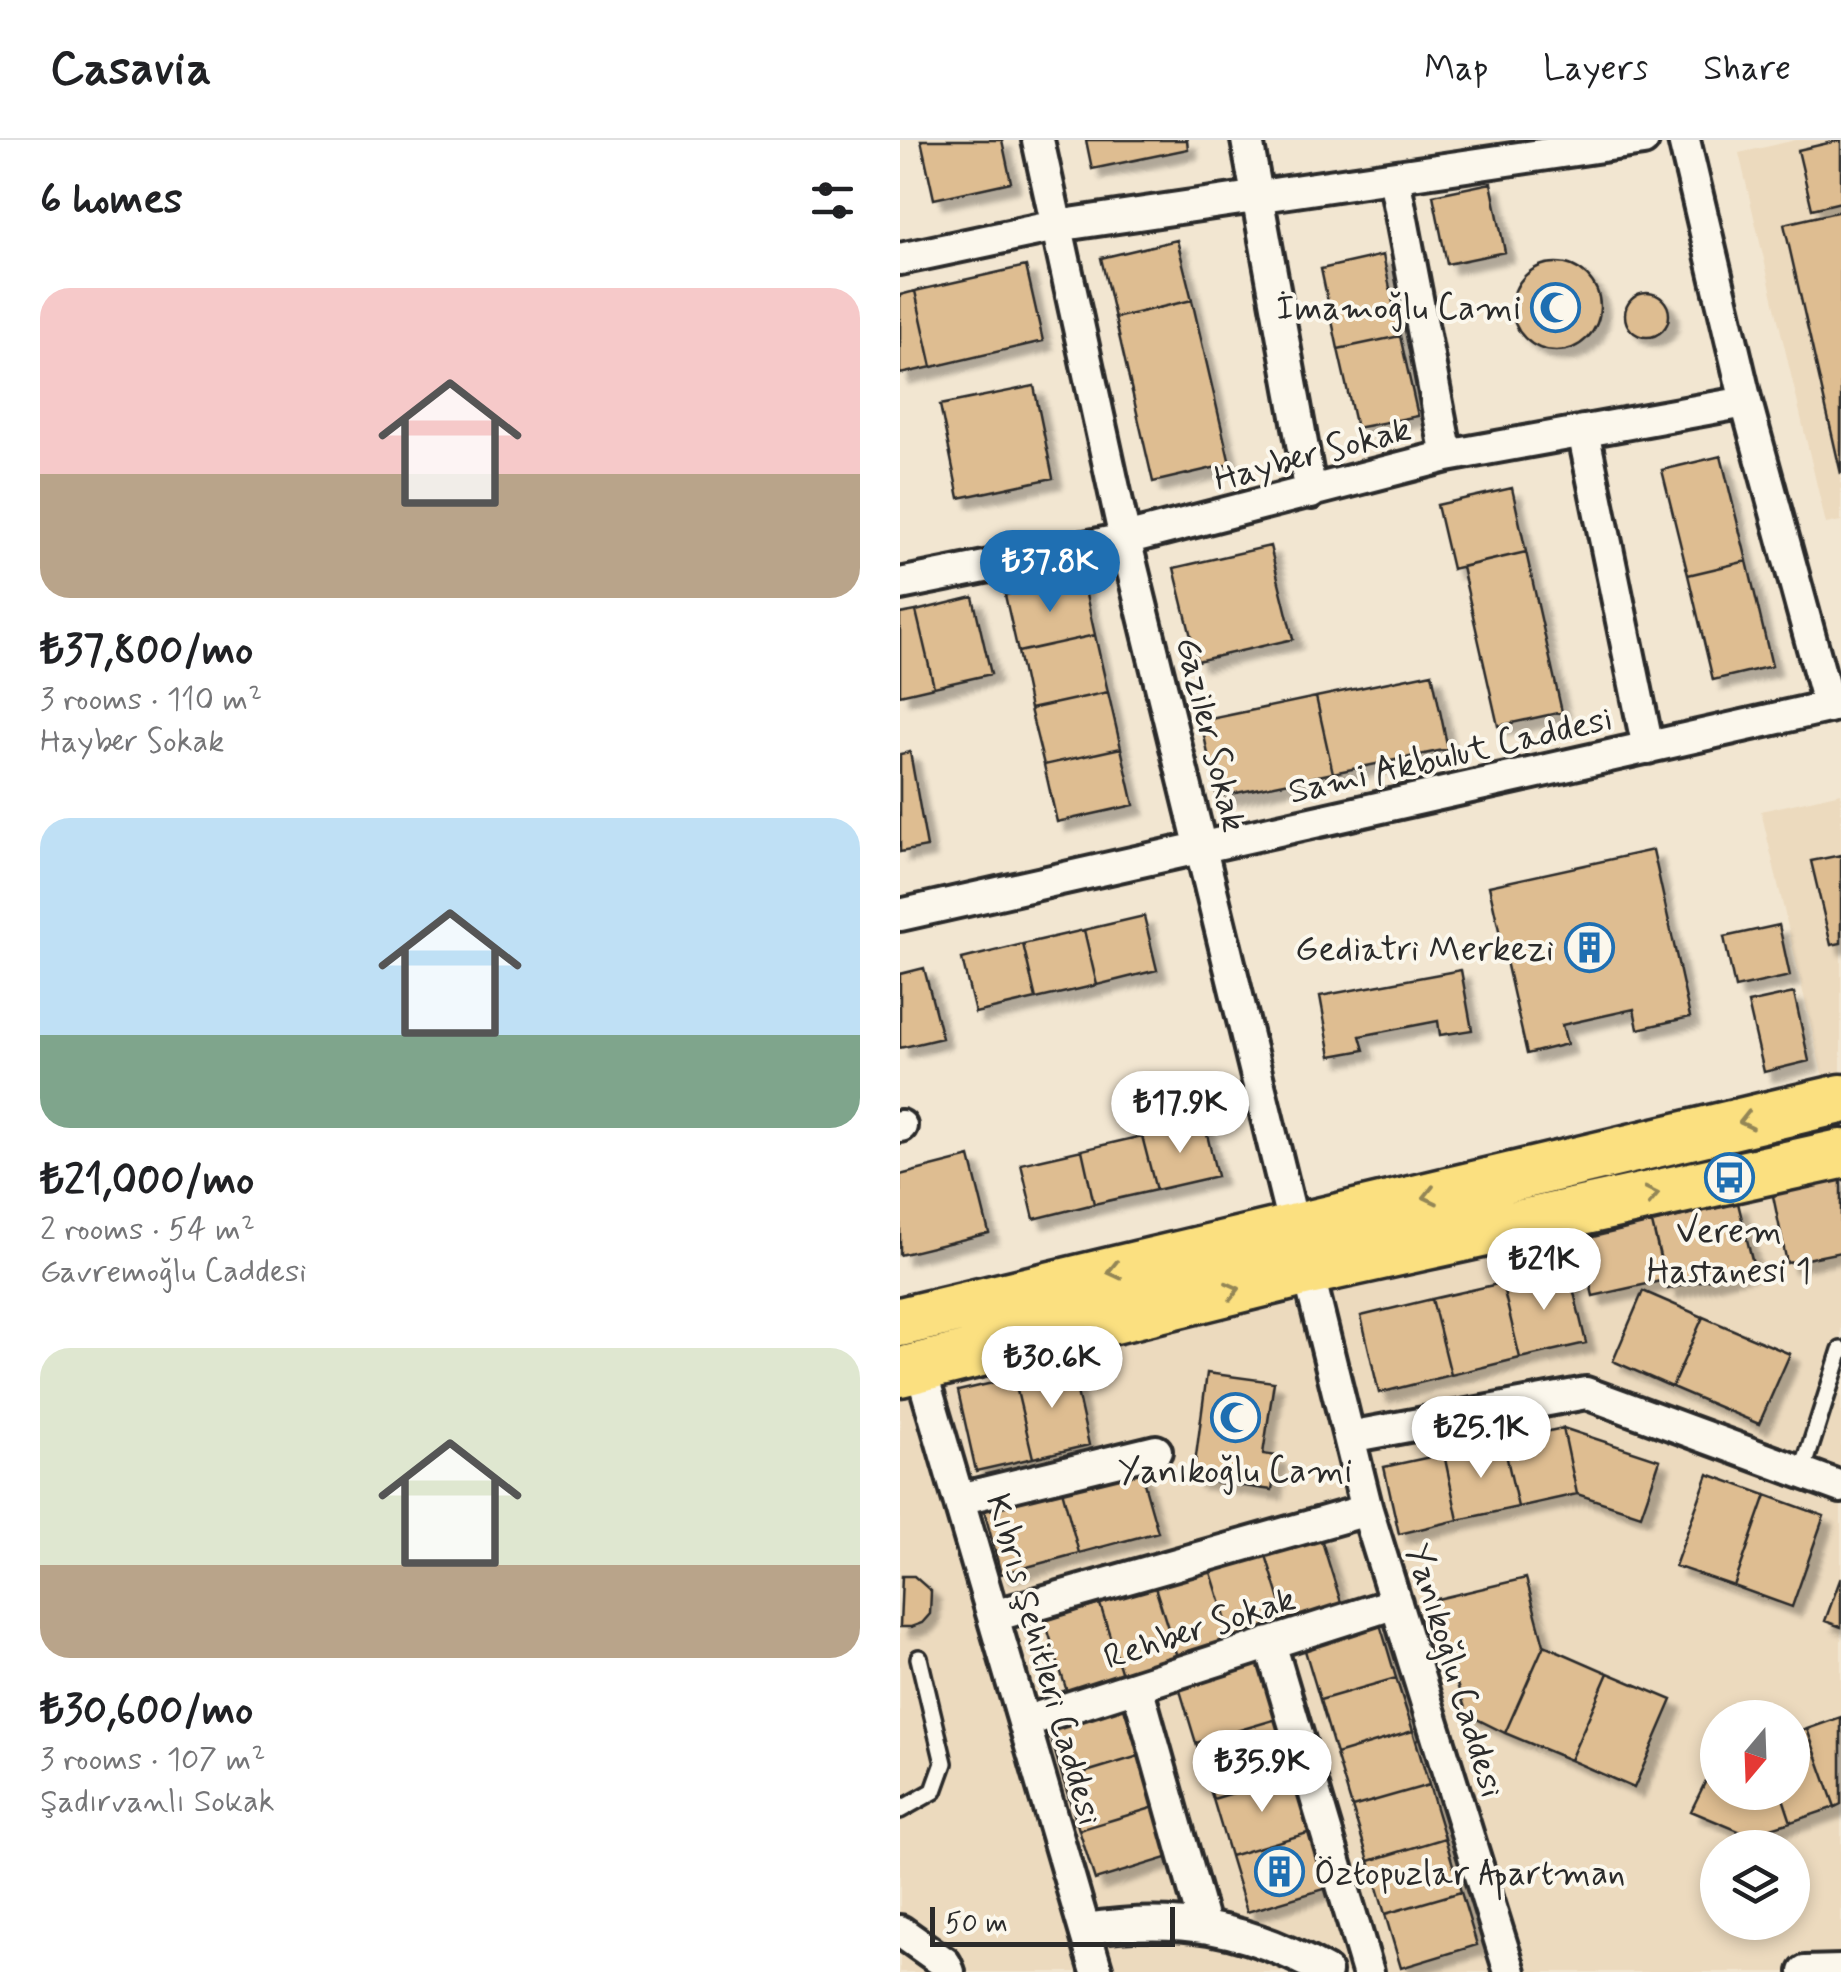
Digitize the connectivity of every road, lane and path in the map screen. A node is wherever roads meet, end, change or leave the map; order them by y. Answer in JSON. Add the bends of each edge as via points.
{"nodes":[{"id":1,"x":1038,"y":140,"type":"edge"},
{"id":2,"x":1247,"y":140,"type":"edge"},
{"id":3,"x":1643,"y":140,"type":"edge"},
{"id":4,"x":1684,"y":140,"type":"edge"},
{"id":5,"x":1394,"y":177,"type":"junction"},
{"id":6,"x":1259,"y":197,"type":"junction"},
{"id":7,"x":1056,"y":226,"type":"junction"},
{"id":8,"x":900,"y":259,"type":"edge"},
{"id":9,"x":1746,"y":402,"type":"junction"},
{"id":10,"x":1583,"y":432,"type":"junction"},
{"id":11,"x":1447,"y":456,"type":"junction"},
{"id":12,"x":1311,"y":493,"type":"junction"},
{"id":13,"x":1124,"y":540,"type":"junction"},
{"id":14,"x":900,"y":584,"type":"edge"},
{"id":15,"x":1835,"y":706,"type":"edge"},
{"id":16,"x":1648,"y":748,"type":"junction"},
{"id":17,"x":1202,"y":848,"type":"junction"},
{"id":18,"x":900,"y":915,"type":"edge"},
{"id":19,"x":1841,"y":1099,"type":"edge"},
{"id":20,"x":1841,"y":1154,"type":"edge"},
{"id":21,"x":1301,"y":1250,"type":"junction"},
{"id":22,"x":900,"y":1322,"type":"edge"},
{"id":23,"x":1841,"y":1350,"type":"edge"},
{"id":24,"x":910,"y":1369,"type":"edge"},
{"id":25,"x":1349,"y":1436,"type":"junction"},
{"id":26,"x":1156,"y":1450,"type":"dead end"},
{"id":27,"x":1802,"y":1473,"type":"junction"},
{"id":28,"x":1841,"y":1487,"type":"edge"},
{"id":29,"x":959,"y":1499,"type":"junction"},
{"id":30,"x":1368,"y":1510,"type":"junction"},
{"id":31,"x":1396,"y":1603,"type":"junction"},
{"id":32,"x":993,"y":1616,"type":"junction"},
{"id":33,"x":1270,"y":1643,"type":"junction"},
{"id":34,"x":919,"y":1658,"type":"dead end"},
{"id":35,"x":1137,"y":1686,"type":"junction"},
{"id":36,"x":1024,"y":1722,"type":"junction"},
{"id":37,"x":900,"y":1810,"type":"edge"},
{"id":38,"x":1204,"y":1925,"type":"junction"},
{"id":39,"x":1084,"y":1929,"type":"junction"},
{"id":40,"x":900,"y":1931,"type":"edge"},
{"id":41,"x":1841,"y":1971,"type":"edge"},
{"id":42,"x":949,"y":1972,"type":"edge"},
{"id":43,"x":1097,"y":1972,"type":"edge"},
{"id":44,"x":1326,"y":1972,"type":"edge"},
{"id":45,"x":1368,"y":1972,"type":"edge"},
{"id":46,"x":1510,"y":1972,"type":"edge"},
{"id":47,"x":1805,"y":1972,"type":"edge"}],
"edges":[{"from":1,"to":7,"type":"street","name":"Gaziler Sokak"},
{"from":2,"to":6,"type":"street"},
{"from":3,"to":5,"type":"street"},
{"from":4,"to":9,"type":"street"},
{"from":5,"to":6,"type":"street"},
{"from":5,"to":11,"type":"street"},
{"from":6,"to":7,"type":"street"},
{"from":6,"to":12,"type":"street"},
{"from":7,"to":8,"type":"street"},
{"from":7,"to":13,"type":"street","name":"Gaziler Sokak"},
{"from":9,"to":10,"type":"street","name":"Hayber Sokak"},
{"from":9,"to":15,"type":"street"},
{"from":10,"to":11,"type":"street","name":"Hayber Sokak"},
{"from":10,"to":16,"type":"street"},
{"from":11,"to":12,"type":"street","name":"Hayber Sokak"},
{"from":12,"to":13,"type":"street","name":"Hayber Sokak"},
{"from":13,"to":14,"type":"street","name":"Hayber Sokak"},
{"from":13,"to":17,"type":"street","name":"Gaziler Sokak"},
{"from":15,"to":16,"type":"street","name":"Sami Akbulut Caddesi"},
{"from":16,"to":17,"type":"street","name":"Sami Akbulut Caddesi"},
{"from":17,"to":18,"type":"street","name":"Sami Akbulut Caddesi"},
{"from":17,"to":21,"type":"street","name":"Gaziler Sokak"},
{"from":19,"to":21,"type":"main road","one_way":true},
{"from":21,"to":20,"type":"main road","one_way":true},
{"from":21,"to":22,"type":"main road","one_way":true},
{"from":24,"to":21,"type":"main road","one_way":true},
{"from":21,"to":25,"type":"street","name":"Yanıkoğlu Caddesi"},
{"from":23,"to":27,"type":"lane"},
{"from":24,"to":29,"type":"street","name":"Kıbrıs Şehitleri Caddesi"},
{"from":25,"to":27,"type":"street","via":[[1586,1393]]},
{"from":25,"to":30,"type":"street","name":"Yanıkoğlu Caddesi"},
{"from":26,"to":29,"type":"street"},
{"from":27,"to":28,"type":"street"},
{"from":29,"to":32,"type":"street","name":"Kıbrıs Şehitleri Caddesi"},
{"from":30,"to":31,"type":"street","name":"Yanıkoğlu Caddesi"},
{"from":30,"to":32,"type":"street"},
{"from":31,"to":33,"type":"street","name":"Rehber Sokak"},
{"from":31,"to":46,"type":"street","name":"Yanıkoğlu Caddesi"},
{"from":32,"to":36,"type":"street","name":"Kıbrıs Şehitleri Caddesi"},
{"from":33,"to":35,"type":"street","name":"Rehber Sokak"},
{"from":33,"to":45,"type":"street"},
{"from":34,"to":37,"type":"lane","via":[[944,1762],[934,1792]]},
{"from":35,"to":36,"type":"street","name":"Rehber Sokak"},
{"from":35,"to":38,"type":"street"},
{"from":36,"to":39,"type":"street","name":"Kıbrıs Şehitleri Caddesi"},
{"from":38,"to":39,"type":"street","via":[[1124,1922]]},
{"from":38,"to":44,"type":"street","via":[[1269,1942]]},
{"from":39,"to":43,"type":"street","name":"Kıbrıs Şehitleri Caddesi"},
{"from":40,"to":42,"type":"street"},
{"from":41,"to":47,"type":"street"}]}
